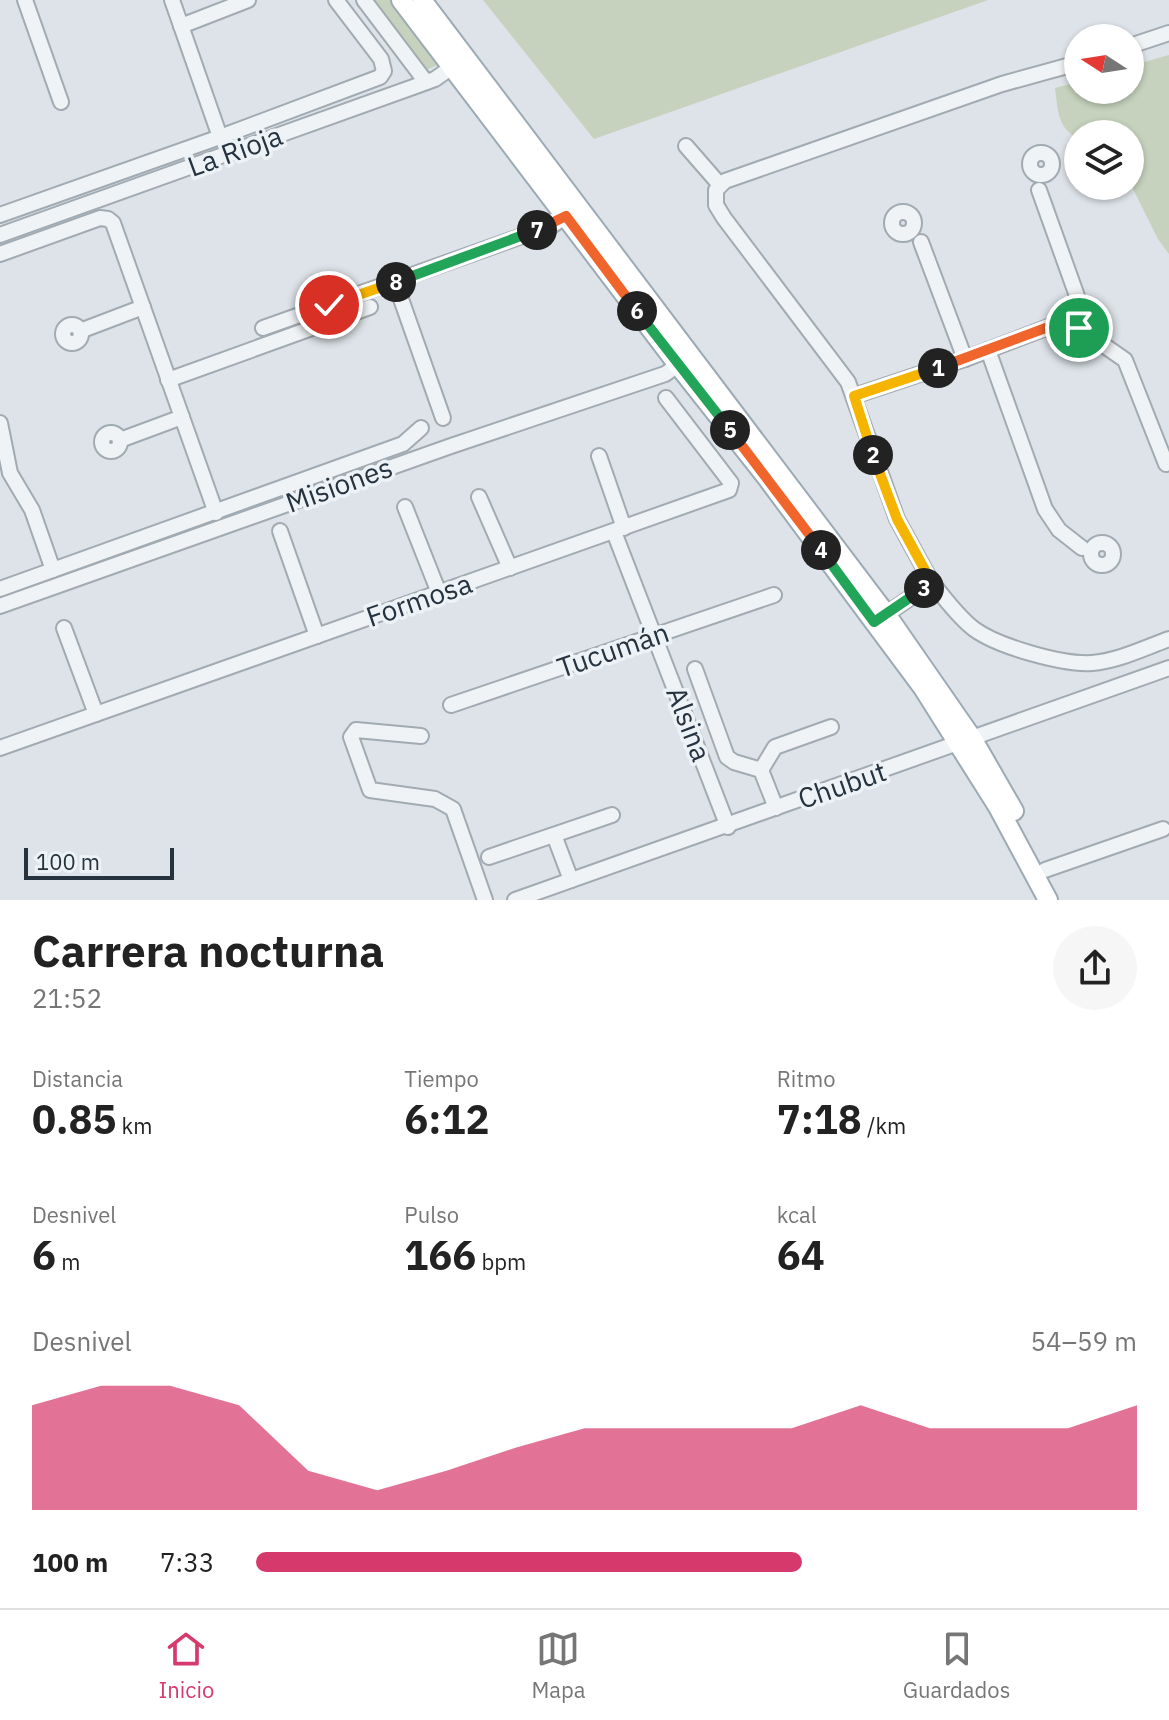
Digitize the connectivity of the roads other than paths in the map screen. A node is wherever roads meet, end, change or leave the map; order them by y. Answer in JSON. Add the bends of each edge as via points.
{"nodes":[{"id":1,"x":25,"y":0,"type":"edge"},
{"id":2,"x":172,"y":0,"type":"edge"},
{"id":3,"x":248,"y":0,"type":"edge"},
{"id":4,"x":336,"y":0,"type":"edge"},
{"id":5,"x":364,"y":0,"type":"edge"},
{"id":6,"x":401,"y":0,"type":"edge"},
{"id":7,"x":422,"y":0,"type":"edge"},
{"id":8,"x":181,"y":26,"type":"junction"},
{"id":9,"x":1169,"y":33,"type":"edge"},
{"id":10,"x":1144,"y":41,"type":"edge"},
{"id":11,"x":459,"y":62,"type":"junction"},
{"id":12,"x":1064,"y":67,"type":"edge"},
{"id":13,"x":426,"y":82,"type":"junction"},
{"id":14,"x":61,"y":102,"type":"dead end"},
{"id":15,"x":220,"y":137,"type":"junction"},
{"id":16,"x":686,"y":146,"type":"dead end"},
{"id":17,"x":1038,"y":172,"type":"dead end"},
{"id":18,"x":720,"y":185,"type":"junction"},
{"id":19,"x":0,"y":215,"type":"edge"},
{"id":20,"x":566,"y":216,"type":"junction"},
{"id":21,"x":911,"y":228,"type":"dead end"},
{"id":22,"x":0,"y":235,"type":"edge"},
{"id":23,"x":0,"y":254,"type":"edge"},
{"id":24,"x":395,"y":282,"type":"junction"},
{"id":25,"x":143,"y":307,"type":"junction"},
{"id":26,"x":370,"y":307,"type":"dead end"},
{"id":27,"x":263,"y":328,"type":"dead end"},
{"id":28,"x":1079,"y":328,"type":"junction"},
{"id":29,"x":80,"y":331,"type":"dead end"},
{"id":30,"x":988,"y":350,"type":"junction"},
{"id":31,"x":965,"y":359,"type":"junction"},
{"id":32,"x":678,"y":365,"type":"junction"},
{"id":33,"x":168,"y":380,"type":"junction"},
{"id":34,"x":854,"y":396,"type":"junction"},
{"id":35,"x":666,"y":398,"type":"dead end"},
{"id":36,"x":182,"y":417,"type":"junction"},
{"id":37,"x":443,"y":418,"type":"dead end"},
{"id":38,"x":0,"y":423,"type":"edge"},
{"id":39,"x":421,"y":428,"type":"dead end"},
{"id":40,"x":120,"y":440,"type":"dead end"},
{"id":41,"x":599,"y":456,"type":"dead end"},
{"id":42,"x":1168,"y":468,"type":"edge"},
{"id":43,"x":479,"y":497,"type":"dead end"},
{"id":44,"x":405,"y":507,"type":"dead end"},
{"id":45,"x":216,"y":513,"type":"junction"},
{"id":46,"x":619,"y":530,"type":"junction"},
{"id":47,"x":280,"y":531,"type":"dead end"},
{"id":48,"x":1090,"y":550,"type":"dead end"},
{"id":49,"x":510,"y":568,"type":"junction"},
{"id":50,"x":53,"y":570,"type":"junction"},
{"id":51,"x":926,"y":587,"type":"junction"},
{"id":52,"x":0,"y":589,"type":"edge"},
{"id":53,"x":439,"y":593,"type":"junction"},
{"id":54,"x":774,"y":595,"type":"dead end"},
{"id":55,"x":0,"y":606,"type":"edge"},
{"id":56,"x":880,"y":618,"type":"junction"},
{"id":57,"x":64,"y":628,"type":"dead end"},
{"id":58,"x":317,"y":636,"type":"junction"},
{"id":59,"x":656,"y":636,"type":"junction"},
{"id":60,"x":1169,"y":639,"type":"edge"},
{"id":61,"x":1169,"y":668,"type":"edge"},
{"id":62,"x":695,"y":669,"type":"dead end"},
{"id":63,"x":451,"y":705,"type":"dead end"},
{"id":64,"x":96,"y":714,"type":"junction"},
{"id":65,"x":831,"y":727,"type":"dead end"},
{"id":66,"x":421,"y":736,"type":"dead end"},
{"id":67,"x":966,"y":741,"type":"junction"},
{"id":68,"x":0,"y":748,"type":"edge"},
{"id":69,"x":761,"y":770,"type":"junction"},
{"id":70,"x":776,"y":808,"type":"junction"},
{"id":71,"x":612,"y":815,"type":"dead end"},
{"id":72,"x":728,"y":827,"type":"junction"},
{"id":73,"x":1163,"y":829,"type":"dead end"},
{"id":74,"x":554,"y":835,"type":"junction"},
{"id":75,"x":489,"y":857,"type":"dead end"},
{"id":76,"x":1045,"y":870,"type":"junction"},
{"id":77,"x":571,"y":880,"type":"junction"},
{"id":78,"x":485,"y":900,"type":"edge"},
{"id":79,"x":515,"y":900,"type":"edge"},
{"id":80,"x":1048,"y":900,"type":"edge"},
{"id":81,"x":1061,"y":900,"type":"edge"}],
"edges":[{"from":1,"to":14,"type":"street"},
{"from":2,"to":8,"type":"street"},
{"from":3,"to":8,"type":"street"},
{"from":4,"to":15,"type":"street","via":[[381,59],[380,77]]},
{"from":5,"to":13,"type":"street"},
{"from":6,"to":11,"type":"main road"},
{"from":7,"to":11,"type":"main road"},
{"from":8,"to":15,"type":"street"},
{"from":9,"to":10,"type":"street"},
{"from":11,"to":13,"type":"street","name":"La Rioja"},
{"from":11,"to":20,"type":"main road"},
{"from":11,"to":56,"type":"main road"},
{"from":12,"to":18,"type":"street"},
{"from":13,"to":22,"type":"street","name":"La Rioja"},
{"from":15,"to":19,"type":"street"},
{"from":16,"to":18,"type":"street"},
{"from":17,"to":28,"type":"street","via":[[1039,190],[1077,296]]},
{"from":18,"to":34,"type":"street","via":[[716,205],[841,370]]},
{"from":20,"to":24,"type":"street"},
{"from":20,"to":32,"type":"main road"},
{"from":21,"to":31,"type":"street"},
{"from":23,"to":25,"type":"street","via":[[108,219]]},
{"from":24,"to":27,"type":"street"},
{"from":24,"to":37,"type":"street"},
{"from":25,"to":29,"type":"street"},
{"from":25,"to":33,"type":"street"},
{"from":26,"to":33,"type":"street"},
{"from":28,"to":30,"type":"street","via":[[1059,323]]},
{"from":28,"to":42,"type":"street","via":[[1125,360]]},
{"from":30,"to":31,"type":"street"},
{"from":30,"to":48,"type":"street","via":[[1045,509],[1059,530]]},
{"from":31,"to":34,"type":"street"},
{"from":32,"to":55,"type":"street","name":"Misiones","via":[[665,374]]},
{"from":32,"to":56,"type":"main road"},
{"from":33,"to":36,"type":"street"},
{"from":34,"to":51,"type":"street"},
{"from":35,"to":46,"type":"street","name":"Formosa","via":[[732,488]]},
{"from":36,"to":40,"type":"street"},
{"from":36,"to":45,"type":"street"},
{"from":38,"to":50,"type":"street","via":[[10,473],[28,502]]},
{"from":39,"to":45,"type":"street","via":[[403,444]]},
{"from":41,"to":46,"type":"street","name":"Alsina"},
{"from":43,"to":49,"type":"street"},
{"from":44,"to":53,"type":"street"},
{"from":45,"to":50,"type":"street"},
{"from":46,"to":49,"type":"street","name":"Formosa"},
{"from":46,"to":59,"type":"street","name":"Alsina"},
{"from":47,"to":58,"type":"street"},
{"from":49,"to":53,"type":"street","name":"Formosa"},
{"from":50,"to":52,"type":"street"},
{"from":51,"to":56,"type":"street"},
{"from":51,"to":60,"type":"street","via":[[976,631],[1076,663],[1101,662]]},
{"from":53,"to":58,"type":"street","name":"Formosa"},
{"from":54,"to":59,"type":"street","name":"Tucumán"},
{"from":56,"to":67,"type":"main road"},
{"from":57,"to":64,"type":"street"},
{"from":58,"to":64,"type":"street","name":"Formosa"},
{"from":59,"to":63,"type":"street","name":"Tucumán"},
{"from":59,"to":72,"type":"street","name":"Alsina"},
{"from":61,"to":67,"type":"street","name":"Chubut"},
{"from":62,"to":69,"type":"street","via":[[727,757]]},
{"from":64,"to":68,"type":"street","name":"Formosa"},
{"from":65,"to":69,"type":"street","via":[[775,747]]},
{"from":66,"to":78,"type":"street","via":[[356,730],[351,737],[370,790],[435,799],[453,809]]},
{"from":67,"to":70,"type":"street","name":"Chubut"},
{"from":67,"to":76,"type":"main road"},
{"from":67,"to":80,"type":"main road"},
{"from":69,"to":70,"type":"street"},
{"from":70,"to":72,"type":"street","name":"Chubut"},
{"from":71,"to":74,"type":"street"},
{"from":72,"to":77,"type":"street","name":"Chubut"},
{"from":73,"to":76,"type":"street"},
{"from":74,"to":75,"type":"street"},
{"from":74,"to":77,"type":"street"},
{"from":76,"to":81,"type":"main road"},
{"from":77,"to":79,"type":"street","name":"Chubut"}]}
